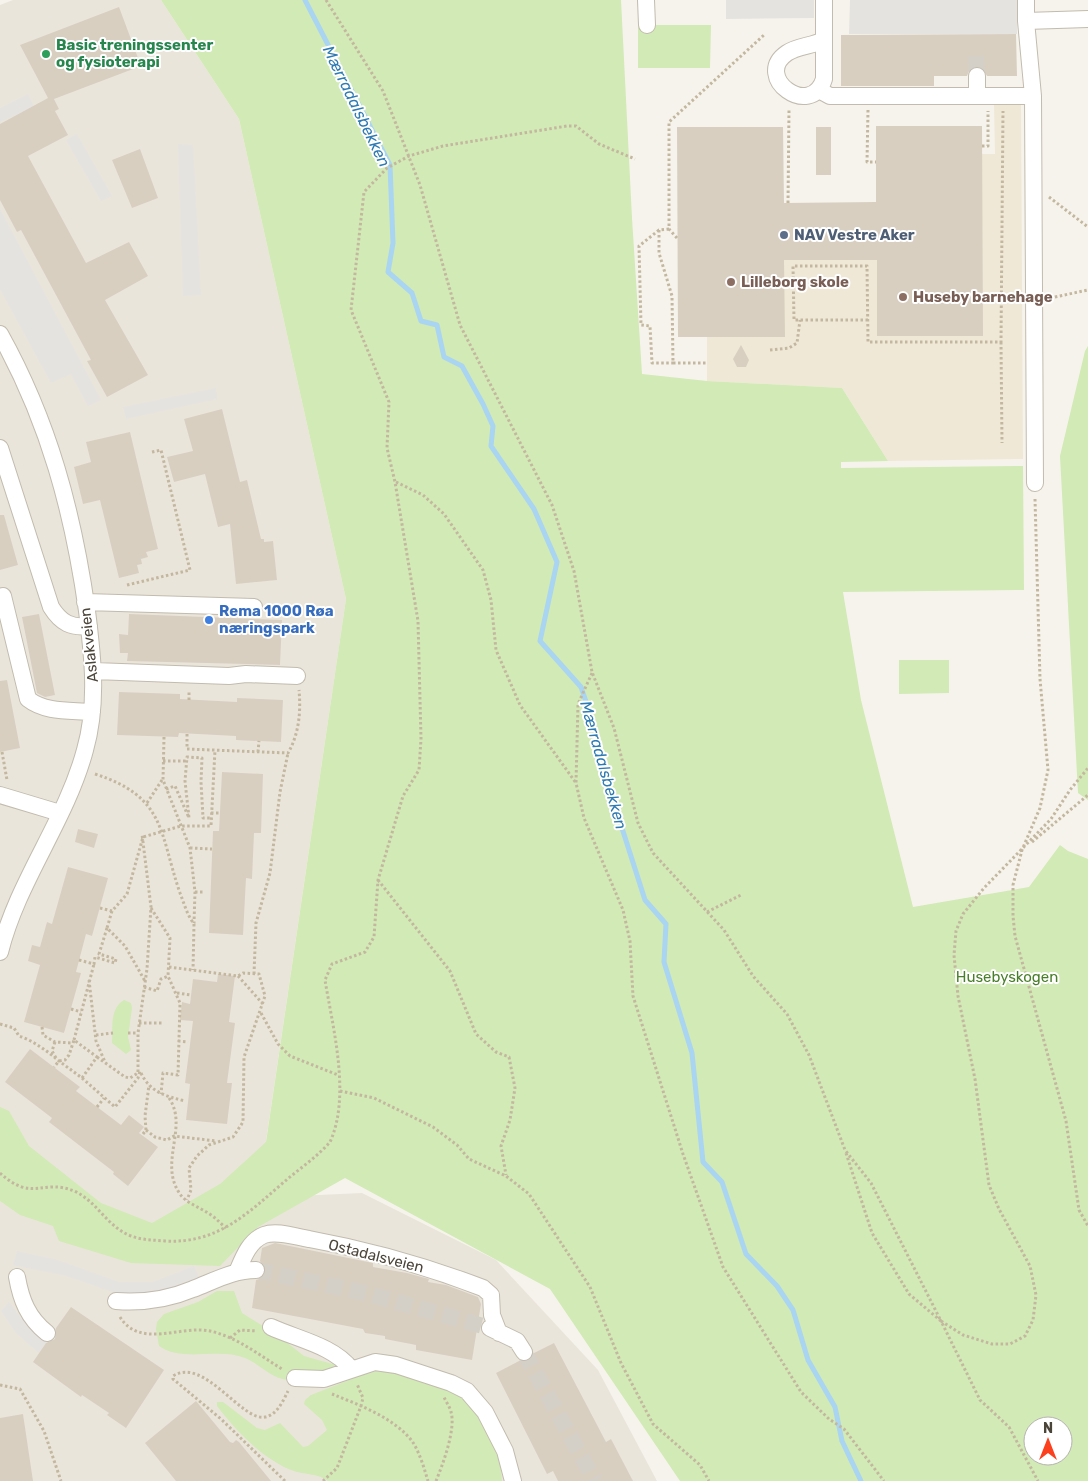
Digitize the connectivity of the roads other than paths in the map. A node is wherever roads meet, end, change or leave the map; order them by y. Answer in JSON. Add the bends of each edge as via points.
{"nodes":[{"id":1,"x":646,"y":0,"type":"edge"},
{"id":2,"x":824,"y":0,"type":"edge"},
{"id":3,"x":1026,"y":0,"type":"edge"},
{"id":4,"x":1088,"y":19,"type":"edge"},
{"id":5,"x":1026,"y":21,"type":"junction"},
{"id":6,"x":646,"y":25,"type":"dead end"},
{"id":7,"x":824,"y":40,"type":"junction"},
{"id":8,"x":977,"y":76,"type":"tunnel mouth"},
{"id":9,"x":819,"y":90,"type":"junction"},
{"id":10,"x":974,"y":95,"type":"junction"},
{"id":11,"x":1033,"y":96,"type":"junction"},
{"id":12,"x":0,"y":334,"type":"edge"},
{"id":13,"x":0,"y":448,"type":"edge"},
{"id":14,"x":1035,"y":483,"type":"road end"},
{"id":15,"x":3,"y":596,"type":"dead end"},
{"id":16,"x":86,"y":602,"type":"junction"},
{"id":17,"x":254,"y":607,"type":"dead end"},
{"id":18,"x":89,"y":626,"type":"junction"},
{"id":19,"x":94,"y":671,"type":"junction"},
{"id":20,"x":298,"y":676,"type":"road end"},
{"id":21,"x":92,"y":712,"type":"junction"},
{"id":22,"x":5,"y":796,"type":"edge"},
{"id":23,"x":60,"y":813,"type":"junction"},
{"id":24,"x":0,"y":952,"type":"edge"},
{"id":25,"x":256,"y":1270,"type":"tunnel mouth"},
{"id":26,"x":237,"y":1272,"type":"junction"},
{"id":27,"x":17,"y":1277,"type":"dead end"},
{"id":28,"x":116,"y":1301,"type":"road end"},
{"id":29,"x":483,"y":1326,"type":"tunnel mouth"},
{"id":30,"x":271,"y":1327,"type":"road end"},
{"id":31,"x":47,"y":1332,"type":"dead end"},
{"id":32,"x":499,"y":1332,"type":"junction"},
{"id":33,"x":524,"y":1352,"type":"tunnel mouth"},
{"id":34,"x":350,"y":1369,"type":"junction"},
{"id":35,"x":295,"y":1378,"type":"road end"},
{"id":36,"x":513,"y":1481,"type":"edge"}],
"edges":[{"from":1,"to":6,"type":"street"},
{"from":2,"to":7,"type":"street"},
{"from":3,"to":5,"type":"street"},
{"from":4,"to":5,"type":"street"},
{"from":5,"to":11,"type":"street"},
{"from":7,"to":9,"type":"street","via":[[824,79]]},
{"from":7,"to":9,"type":"street","via":[[788,52],[781,57],[777,69],[779,82],[788,93],[804,96]]},
{"from":8,"to":10,"type":"street"},
{"from":9,"to":10,"type":"street","via":[[830,96]]},
{"from":10,"to":11,"type":"street"},
{"from":11,"to":14,"type":"street"},
{"from":12,"to":16,"type":"street","name":"Aslakveien","via":[[32,396],[51,445],[68,509]]},
{"from":13,"to":18,"type":"street","via":[[51,607],[66,624]]},
{"from":15,"to":21,"type":"street","via":[[28,699],[50,709]]},
{"from":16,"to":17,"type":"street"},
{"from":16,"to":18,"type":"street","name":"Aslakveien"},
{"from":18,"to":19,"type":"street","name":"Aslakveien"},
{"from":19,"to":20,"type":"street"},
{"from":19,"to":21,"type":"street","name":"Aslakveien"},
{"from":21,"to":23,"type":"street","name":"Aslakveien","via":[[85,750]]},
{"from":22,"to":23,"type":"street"},
{"from":23,"to":24,"type":"street","name":"Aslakveien","via":[[21,889]]},
{"from":25,"to":26,"type":"street"},
{"from":26,"to":28,"type":"street","via":[[173,1296],[137,1303]]},
{"from":26,"to":32,"type":"street","name":"Ostadalsveien","via":[[251,1244],[264,1235],[285,1235],[358,1249],[410,1262],[483,1288],[491,1295],[492,1315]]},
{"from":27,"to":31,"type":"street","via":[[26,1309]]},
{"from":29,"to":32,"type":"street"},
{"from":30,"to":34,"type":"street","via":[[330,1351],[345,1361]]},
{"from":32,"to":33,"type":"street","via":[[517,1341]]},
{"from":34,"to":35,"type":"street","via":[[324,1379]]},
{"from":34,"to":36,"type":"street","via":[[383,1363],[434,1376],[467,1391],[485,1412],[505,1451]]}]}
